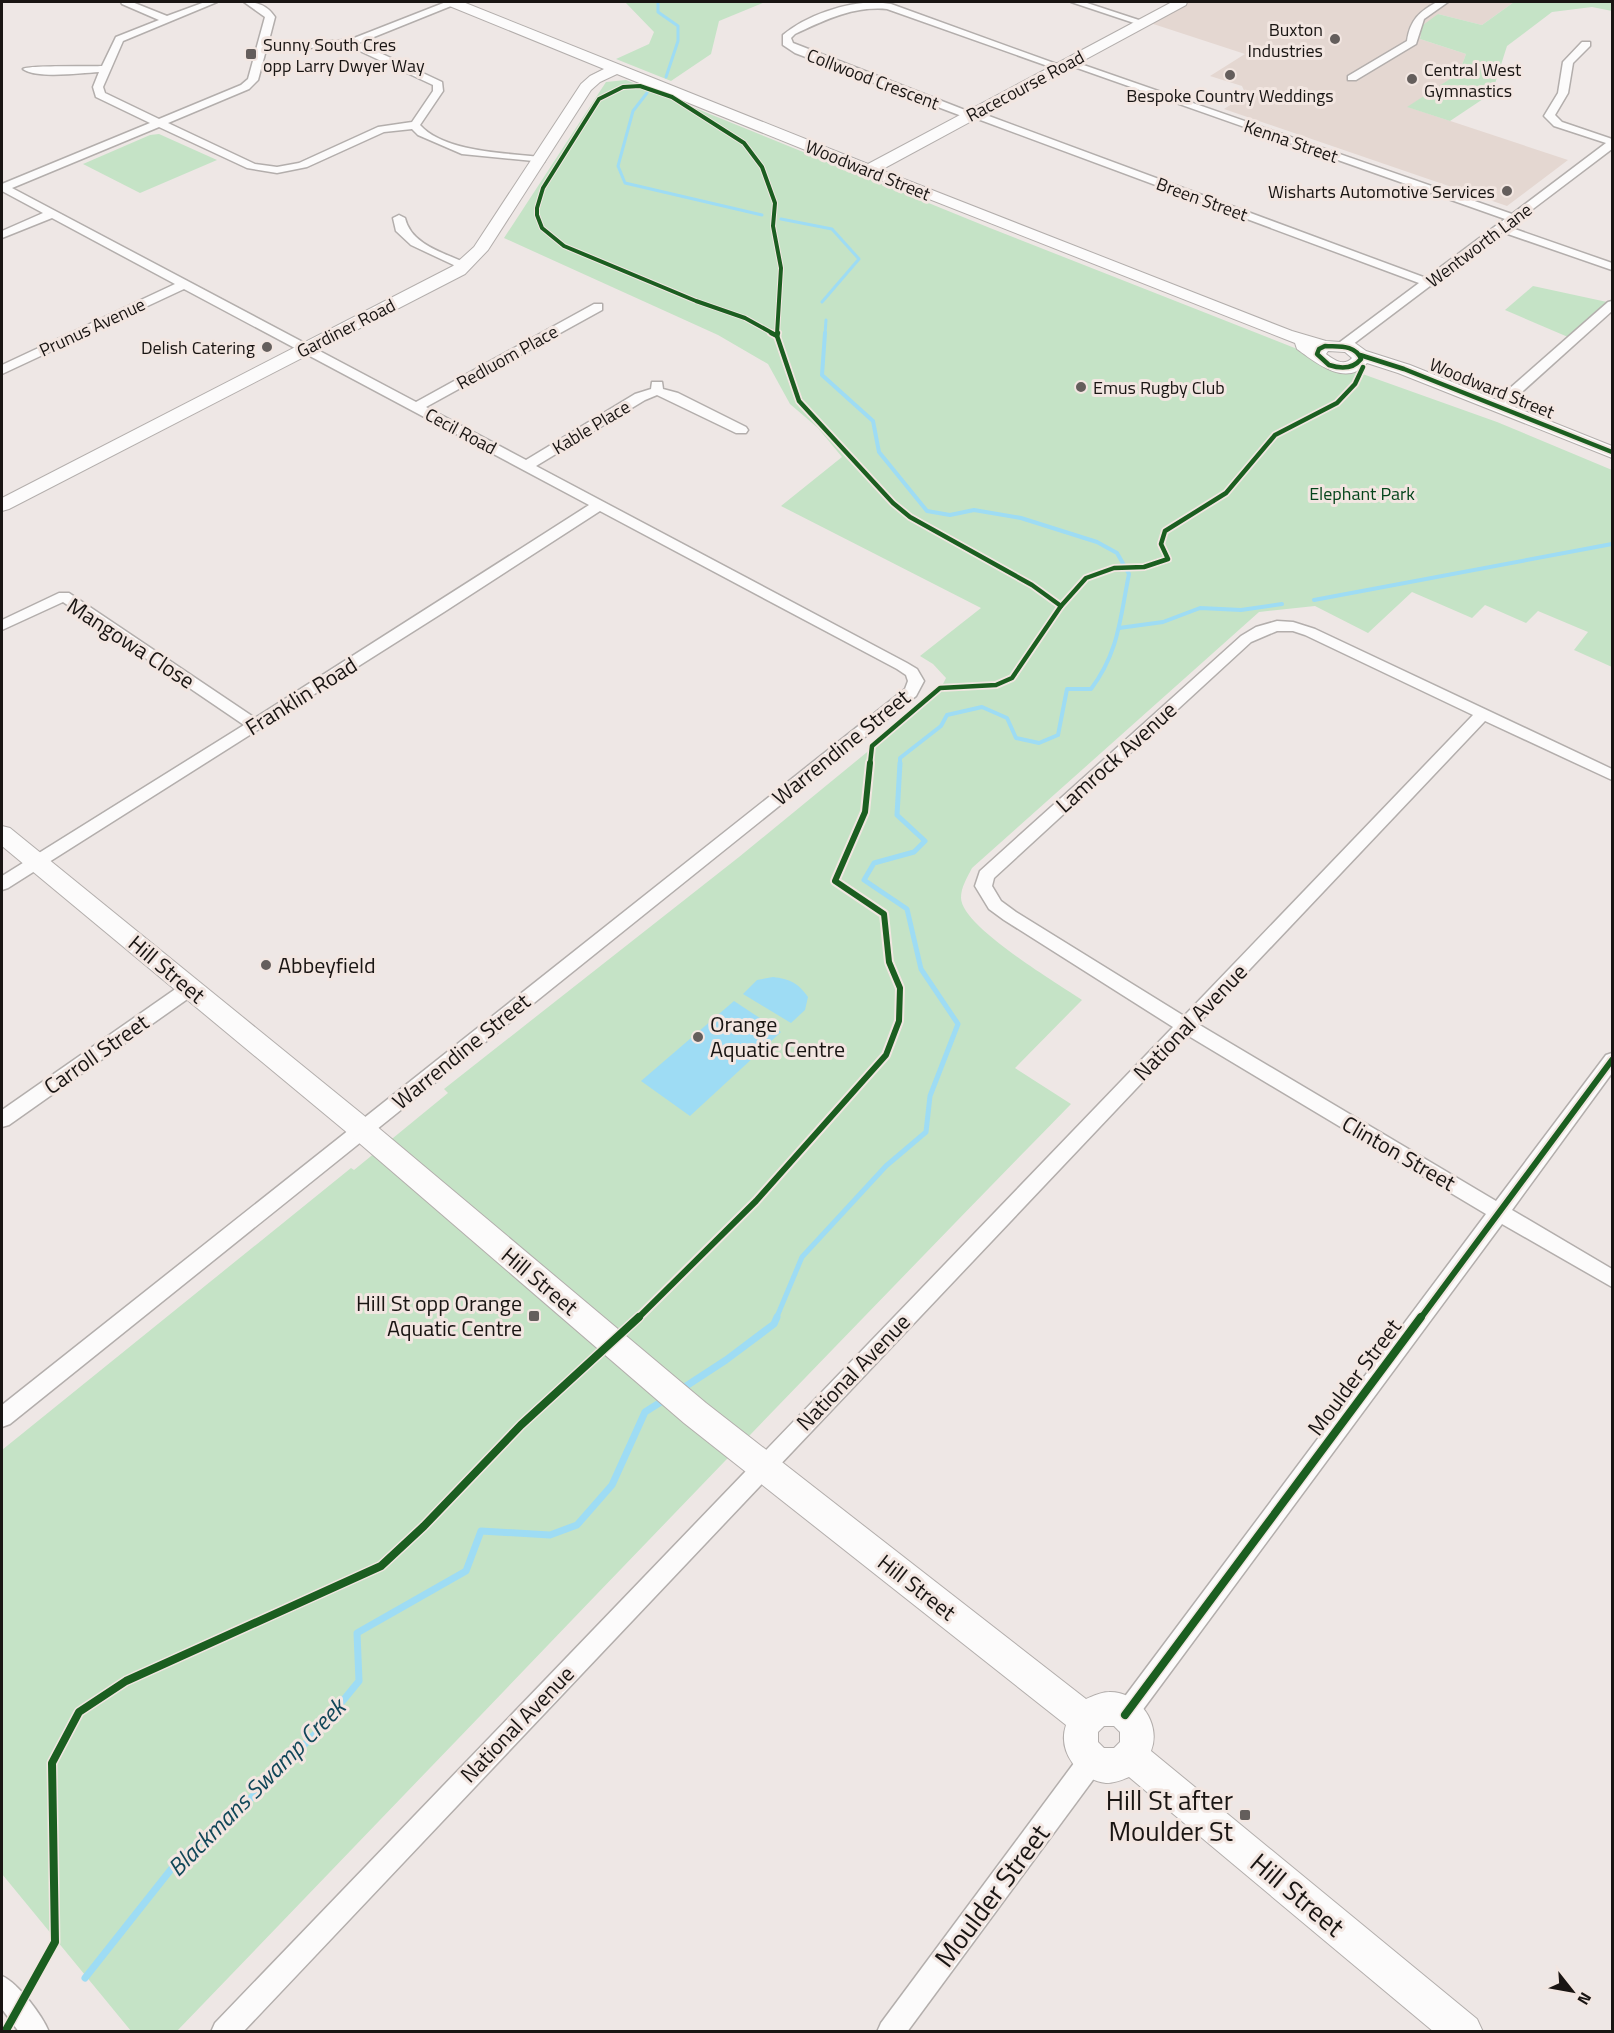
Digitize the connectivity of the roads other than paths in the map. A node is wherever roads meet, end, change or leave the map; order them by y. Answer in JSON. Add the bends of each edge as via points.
{"nodes":[{"id":1,"x":124,"y":2,"type":"edge"},
{"id":2,"x":212,"y":2,"type":"edge"},
{"id":3,"x":248,"y":2,"type":"edge"},
{"id":4,"x":452,"y":2,"type":"edge"},
{"id":5,"x":1076,"y":2,"type":"edge"},
{"id":6,"x":1181,"y":2,"type":"edge"},
{"id":7,"x":1443,"y":2,"type":"edge"},
{"id":8,"x":165,"y":19,"type":"junction"},
{"id":9,"x":1143,"y":23,"type":"junction"},
{"id":10,"x":351,"y":43,"type":"junction"},
{"id":11,"x":1586,"y":44,"type":"dead end"},
{"id":12,"x":263,"y":47,"type":"junction"},
{"id":13,"x":1064,"y":65,"type":"junction"},
{"id":14,"x":616,"y":68,"type":"junction"},
{"id":15,"x":28,"y":69,"type":"dead end"},
{"id":16,"x":104,"y":69,"type":"junction"},
{"id":17,"x":1352,"y":78,"type":"dead end"},
{"id":18,"x":972,"y":115,"type":"junction"},
{"id":19,"x":160,"y":123,"type":"junction"},
{"id":20,"x":415,"y":125,"type":"junction"},
{"id":21,"x":1612,"y":143,"type":"edge"},
{"id":22,"x":540,"y":159,"type":"junction"},
{"id":23,"x":278,"y":170,"type":"junction"},
{"id":24,"x":869,"y":170,"type":"junction"},
{"id":25,"x":274,"y":183,"type":"dead end"},
{"id":26,"x":2,"y":187,"type":"edge"},
{"id":27,"x":51,"y":214,"type":"junction"},
{"id":28,"x":399,"y":218,"type":"dead end"},
{"id":29,"x":1514,"y":218,"type":"junction"},
{"id":30,"x":1502,"y":228,"type":"junction"},
{"id":31,"x":2,"y":236,"type":"edge"},
{"id":32,"x":465,"y":266,"type":"junction"},
{"id":33,"x":1612,"y":267,"type":"edge"},
{"id":34,"x":1430,"y":283,"type":"junction"},
{"id":35,"x":182,"y":285,"type":"junction"},
{"id":36,"x":1612,"y":305,"type":"edge"},
{"id":37,"x":598,"y":307,"type":"dead end"},
{"id":38,"x":1344,"y":345,"type":"junction"},
{"id":39,"x":306,"y":349,"type":"junction"},
{"id":40,"x":1321,"y":350,"type":"junction"},
{"id":41,"x":1356,"y":361,"type":"junction"},
{"id":42,"x":2,"y":370,"type":"edge"},
{"id":43,"x":1498,"y":406,"type":"junction"},
{"id":44,"x":417,"y":407,"type":"junction"},
{"id":45,"x":741,"y":430,"type":"dead end"},
{"id":46,"x":1612,"y":452,"type":"edge"},
{"id":47,"x":526,"y":466,"type":"junction"},
{"id":48,"x":2,"y":505,"type":"edge"},
{"id":49,"x":599,"y":505,"type":"junction"},
{"id":50,"x":2,"y":625,"type":"edge"},
{"id":51,"x":916,"y":681,"type":"joint"},
{"id":52,"x":1483,"y":714,"type":"junction"},
{"id":53,"x":255,"y":725,"type":"junction"},
{"id":54,"x":1612,"y":775,"type":"edge"},
{"id":55,"x":2,"y":834,"type":"edge"},
{"id":56,"x":37,"y":862,"type":"junction"},
{"id":57,"x":2,"y":884,"type":"edge"},
{"id":58,"x":190,"y":988,"type":"junction"},
{"id":59,"x":1186,"y":1026,"type":"junction"},
{"id":60,"x":1612,"y":1060,"type":"edge"},
{"id":61,"x":2,"y":1120,"type":"edge"},
{"id":62,"x":362,"y":1130,"type":"junction"},
{"id":63,"x":1500,"y":1212,"type":"junction"},
{"id":64,"x":1612,"y":1279,"type":"edge"},
{"id":65,"x":2,"y":1417,"type":"edge"},
{"id":66,"x":762,"y":1465,"type":"junction"},
{"id":67,"x":1125,"y":1715,"type":"junction"},
{"id":68,"x":1085,"y":1719,"type":"junction"},
{"id":69,"x":1132,"y":1757,"type":"junction"},
{"id":70,"x":1092,"y":1760,"type":"junction"},
{"id":71,"x":2,"y":1989,"type":"edge"},
{"id":72,"x":36,"y":2031,"type":"edge"},
{"id":73,"x":224,"y":2031,"type":"edge"},
{"id":74,"x":890,"y":2031,"type":"edge"},
{"id":75,"x":1464,"y":2031,"type":"edge"}],
"edges":[{"from":1,"to":8,"type":"street"},
{"from":2,"to":8,"type":"street"},
{"from":3,"to":12,"type":"street","via":[[269,14]]},
{"from":4,"to":10,"type":"street"},
{"from":4,"to":14,"type":"street","name":"Woodward Street"},
{"from":5,"to":9,"type":"street"},
{"from":6,"to":9,"type":"street","name":"Racecourse Road"},
{"from":7,"to":17,"type":"street","via":[[1419,17],[1412,42]]},
{"from":8,"to":16,"type":"street","via":[[118,39]]},
{"from":9,"to":13,"type":"street","name":"Racecourse Road"},
{"from":10,"to":12,"type":"street"},
{"from":10,"to":20,"type":"street","via":[[438,84],[438,91]]},
{"from":11,"to":21,"type":"street","via":[[1568,62],[1563,93],[1549,116],[1558,124]]},
{"from":12,"to":19,"type":"street","via":[[253,80],[245,87]]},
{"from":13,"to":18,"type":"street","name":"Racecourse Road"},
{"from":13,"to":18,"type":"street","name":"Collwood Crescent","via":[[873,3],[845,6],[786,38],[788,45],[799,51]]},
{"from":13,"to":29,"type":"street","name":"Kenna Street"},
{"from":14,"to":22,"type":"street","name":"Gardiner Road","via":[[585,87]]},
{"from":14,"to":24,"type":"street","name":"Woodward Street"},
{"from":15,"to":16,"type":"street"},
{"from":16,"to":19,"type":"street","via":[[98,87],[100,94]]},
{"from":18,"to":24,"type":"street","name":"Racecourse Road"},
{"from":18,"to":34,"type":"street","name":"Breen Street"},
{"from":19,"to":23,"type":"street","via":[[251,166]]},
{"from":19,"to":26,"type":"street"},
{"from":20,"to":22,"type":"street","via":[[422,133],[466,152]]},
{"from":20,"to":23,"type":"street","via":[[382,129],[303,165]]},
{"from":21,"to":29,"type":"street","name":"Wentworth Lane"},
{"from":22,"to":32,"type":"street","name":"Gardiner Road","via":[[480,250]]},
{"from":23,"to":25,"type":"street"},
{"from":24,"to":40,"type":"street","name":"Woodward Street"},
{"from":26,"to":27,"type":"street","name":"Cecil Road"},
{"from":27,"to":31,"type":"street"},
{"from":27,"to":35,"type":"street","name":"Cecil Road"},
{"from":28,"to":32,"type":"street","via":[[402,231],[415,243]]},
{"from":29,"to":30,"type":"street","name":"Wentworth Lane"},
{"from":30,"to":33,"type":"street"},
{"from":30,"to":34,"type":"street","name":"Wentworth Lane"},
{"from":32,"to":39,"type":"street","name":"Gardiner Road"},
{"from":34,"to":38,"type":"street","name":"Wentworth Lane"},
{"from":35,"to":39,"type":"street","name":"Cecil Road"},
{"from":35,"to":42,"type":"street","name":"Prunus Avenue"},
{"from":36,"to":43,"type":"street"},
{"from":37,"to":44,"type":"street","name":"Redluom Place"},
{"from":38,"to":40,"type":"street"},
{"from":38,"to":41,"type":"street"},
{"from":39,"to":44,"type":"street","name":"Cecil Road"},
{"from":39,"to":48,"type":"street","name":"Gardiner Road"},
{"from":40,"to":41,"type":"street","name":"Woodward Street","via":[[1320,361],[1330,366]]},
{"from":41,"to":43,"type":"street","name":"Woodward Street","via":[[1404,369]]},
{"from":43,"to":46,"type":"street","name":"Woodward Street"},
{"from":44,"to":47,"type":"street","name":"Cecil Road"},
{"from":45,"to":47,"type":"street","name":"Kable Place","via":[[657,388]]},
{"from":47,"to":49,"type":"street","name":"Cecil Road"},
{"from":49,"to":51,"type":"street","name":"Cecil Road","via":[[907,669]]},
{"from":49,"to":53,"type":"street","name":"Franklin Road"},
{"from":50,"to":53,"type":"street","name":"Mangowa Close","via":[[64,596]]},
{"from":51,"to":62,"type":"street","name":"Warrendine Street","via":[[911,692]]},
{"from":52,"to":54,"type":"street","name":"Lamrock Avenue"},
{"from":52,"to":59,"type":"street","name":"National Avenue"},
{"from":52,"to":59,"type":"street","name":"Lamrock Avenue","via":[[1301,628],[1265,627],[1246,639],[986,875],[983,886],[995,905]]},
{"from":53,"to":56,"type":"street","name":"Franklin Road"},
{"from":55,"to":56,"type":"street","name":"Hill Street"},
{"from":56,"to":57,"type":"street","name":"Franklin Road"},
{"from":56,"to":58,"type":"street","name":"Hill Street"},
{"from":58,"to":61,"type":"street","name":"Carroll Street"},
{"from":58,"to":62,"type":"street","name":"Hill Street"},
{"from":59,"to":63,"type":"street","name":"Clinton Street"},
{"from":59,"to":66,"type":"street","name":"National Avenue"},
{"from":60,"to":63,"type":"street","name":"Moulder Street"},
{"from":62,"to":65,"type":"street","name":"Warrendine Street"},
{"from":62,"to":66,"type":"street","name":"Hill Street","via":[[682,1402]]},
{"from":63,"to":64,"type":"street","name":"Clinton Street"},
{"from":63,"to":67,"type":"street","name":"Moulder Street"},
{"from":66,"to":68,"type":"street","name":"Hill Street"},
{"from":66,"to":73,"type":"street","name":"National Avenue"},
{"from":67,"to":68,"type":"street","via":[[1117,1710],[1099,1709]]},
{"from":67,"to":69,"type":"street","via":[[1136,1731]]},
{"from":68,"to":70,"type":"street","via":[[1080,1735]]},
{"from":69,"to":70,"type":"street","via":[[1109,1767]]},
{"from":69,"to":75,"type":"street","name":"Hill Street"},
{"from":70,"to":74,"type":"street","name":"Moulder Street"},
{"from":71,"to":72,"type":"street"}]}
